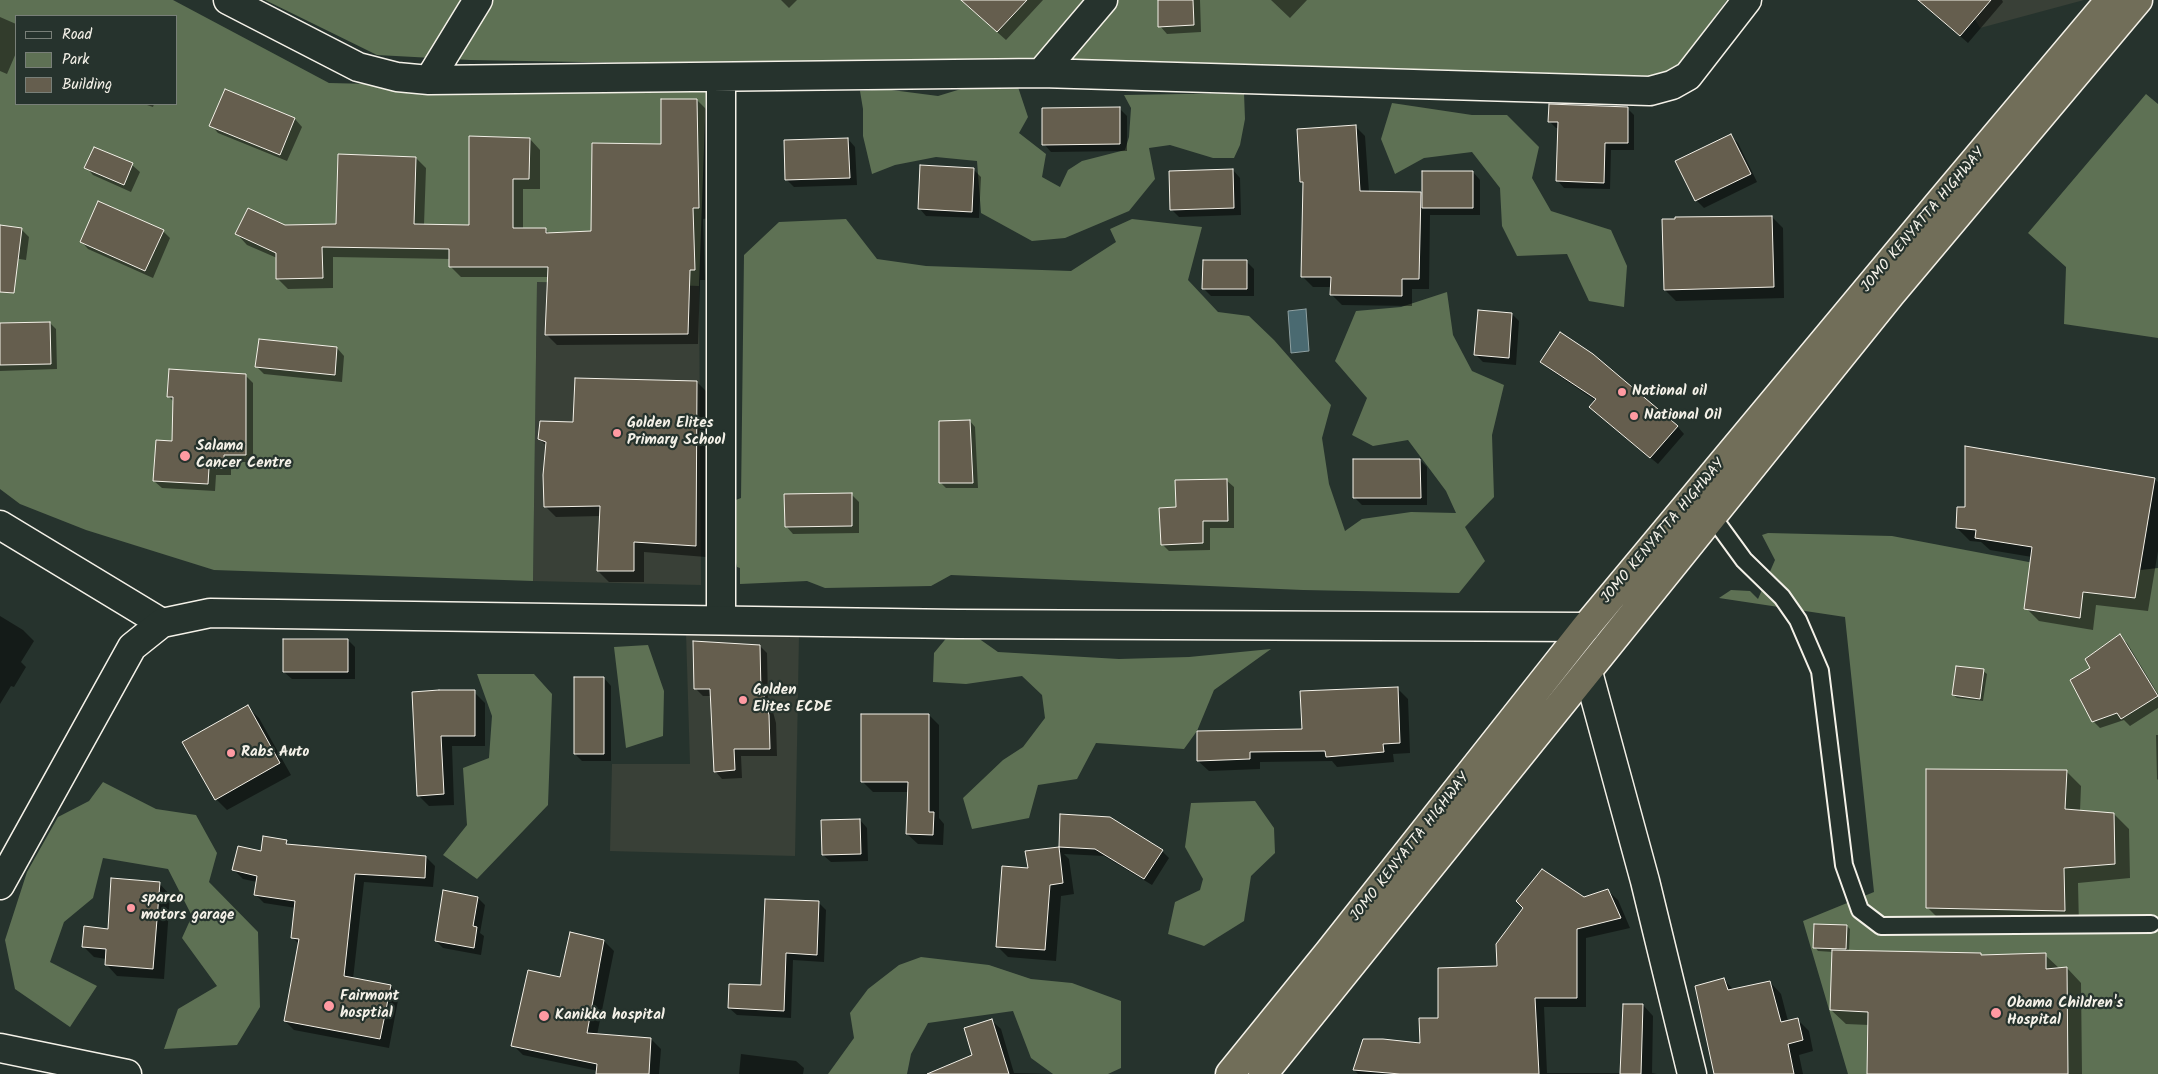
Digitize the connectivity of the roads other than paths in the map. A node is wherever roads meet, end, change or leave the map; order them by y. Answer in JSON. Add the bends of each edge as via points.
{"nodes":[{"id":1,"x":228,"y":0,"type":"edge"},
{"id":2,"x":478,"y":0,"type":"edge"},
{"id":3,"x":1103,"y":0,"type":"edge"},
{"id":4,"x":1747,"y":0,"type":"edge"},
{"id":5,"x":2110,"y":0,"type":"edge"},
{"id":6,"x":2138,"y":0,"type":"edge"},
{"id":7,"x":1041,"y":73,"type":"junction"},
{"id":8,"x":720,"y":76,"type":"junction"},
{"id":9,"x":430,"y":80,"type":"junction"},
{"id":10,"x":1712,"y":516,"type":"junction"},
{"id":11,"x":0,"y":525,"type":"edge"},
{"id":12,"x":722,"y":620,"type":"junction"},
{"id":13,"x":162,"y":623,"type":"junction"},
{"id":14,"x":1586,"y":627,"type":"junction"},
{"id":15,"x":1588,"y":672,"type":"junction"},
{"id":16,"x":0,"y":885,"type":"edge"},
{"id":17,"x":2151,"y":924,"type":"dead end"},
{"id":18,"x":0,"y":1048,"type":"edge"},
{"id":19,"x":127,"y":1074,"type":"edge"},
{"id":20,"x":1230,"y":1074,"type":"edge"},
{"id":21,"x":1263,"y":1074,"type":"edge"},
{"id":22,"x":1692,"y":1074,"type":"edge"}],
"edges":[{"from":1,"to":9,"type":"street","via":[[358,67]]},
{"from":2,"to":9,"type":"street"},
{"from":3,"to":7,"type":"street"},
{"from":4,"to":7,"type":"street","via":[[1688,76],[1650,91]]},
{"from":5,"to":14,"type":"highway","name":"JOMO KENYATTA HIGHWAY"},
{"from":6,"to":10,"type":"highway","name":"JOMO KENYATTA HIGHWAY","via":[[1891,294]]},
{"from":7,"to":8,"type":"street"},
{"from":8,"to":9,"type":"street"},
{"from":8,"to":12,"type":"street"},
{"from":10,"to":15,"type":"highway","name":"JOMO KENYATTA HIGHWAY"},
{"from":10,"to":17,"type":"lane","via":[[1744,560],[1782,597],[1798,620],[1820,671],[1844,865],[1860,910],[1881,926]]},
{"from":11,"to":13,"type":"street"},
{"from":12,"to":13,"type":"street","via":[[210,613]]},
{"from":12,"to":14,"type":"street"},
{"from":13,"to":16,"type":"street","via":[[132,646]]},
{"from":14,"to":20,"type":"highway","name":"JOMO KENYATTA HIGHWAY"},
{"from":15,"to":21,"type":"highway","name":"JOMO KENYATTA HIGHWAY"},
{"from":15,"to":22,"type":"street","via":[[1645,881]]},
{"from":18,"to":19,"type":"street"}]}
